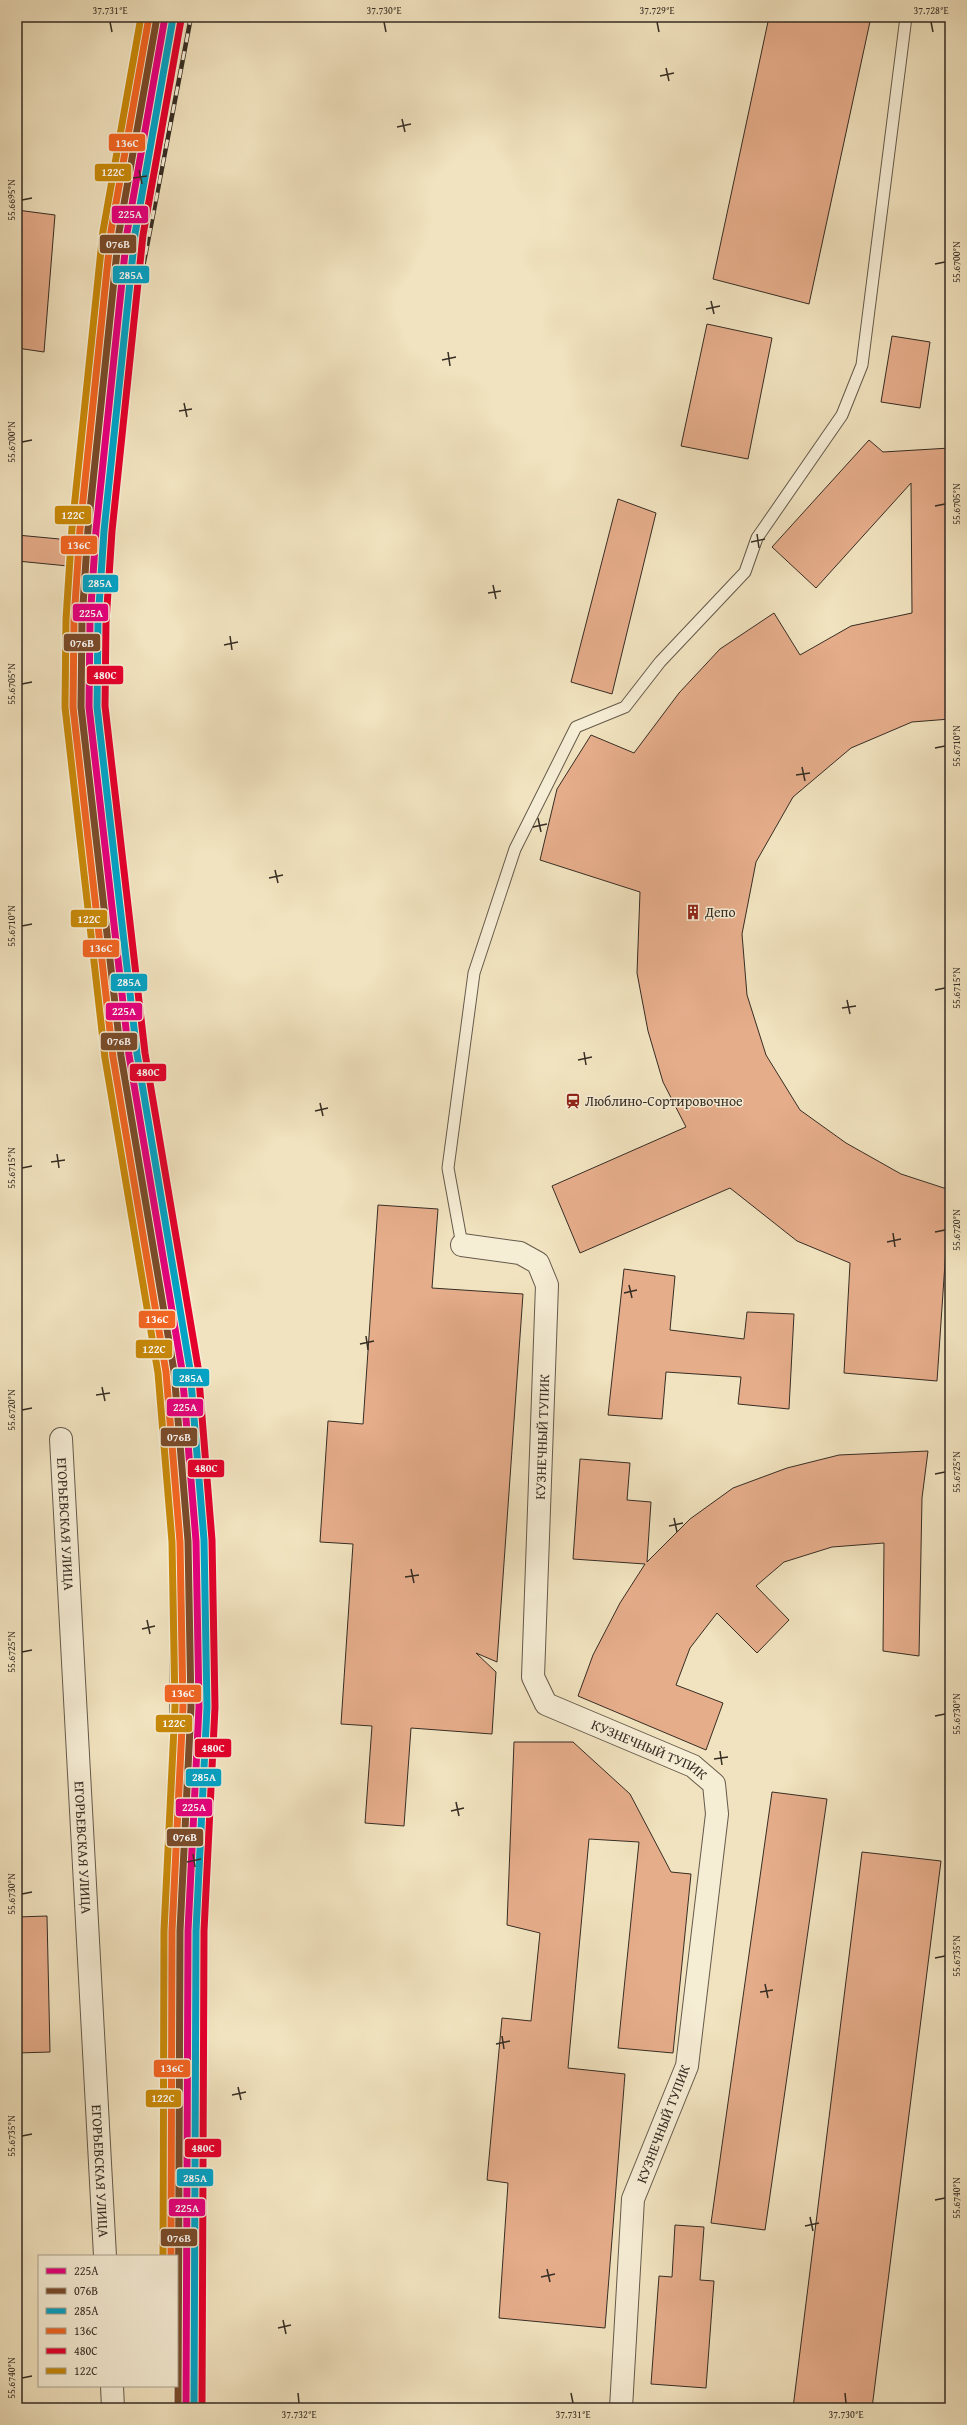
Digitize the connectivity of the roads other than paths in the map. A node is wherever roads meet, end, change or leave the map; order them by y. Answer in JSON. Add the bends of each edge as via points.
{"nodes":[{"id":1,"x":906,"y":17,"type":"edge"},
{"id":2,"x":462,"y":1245,"type":"joint"},
{"id":3,"x":61,"y":1439,"type":"dead end"},
{"id":4,"x":105,"y":2255,"type":"edge"},
{"id":5,"x":112,"y":2387,"type":"edge"},
{"id":6,"x":113,"y":2408,"type":"edge"},
{"id":7,"x":621,"y":2408,"type":"edge"}],
"edges":[{"from":1,"to":2,"type":"lane","via":[[862,365],[842,415],[757,538],[745,572],[660,662],[625,707],[576,727],[515,849],[474,973],[448,1168]]},
{"from":2,"to":7,"type":"street","name":"КУЗНЕЧНЫЙ ТУПИК","via":[[520,1253],[538,1263],[547,1285],[533,1677],[546,1704],[693,1766],[714,1784],[717,1814],[687,2066],[633,2198]]},
{"from":3,"to":4,"type":"street","name":"ЕГОРЬЕВСКАЯ УЛИЦА"},
{"from":5,"to":6,"type":"street"}]}
